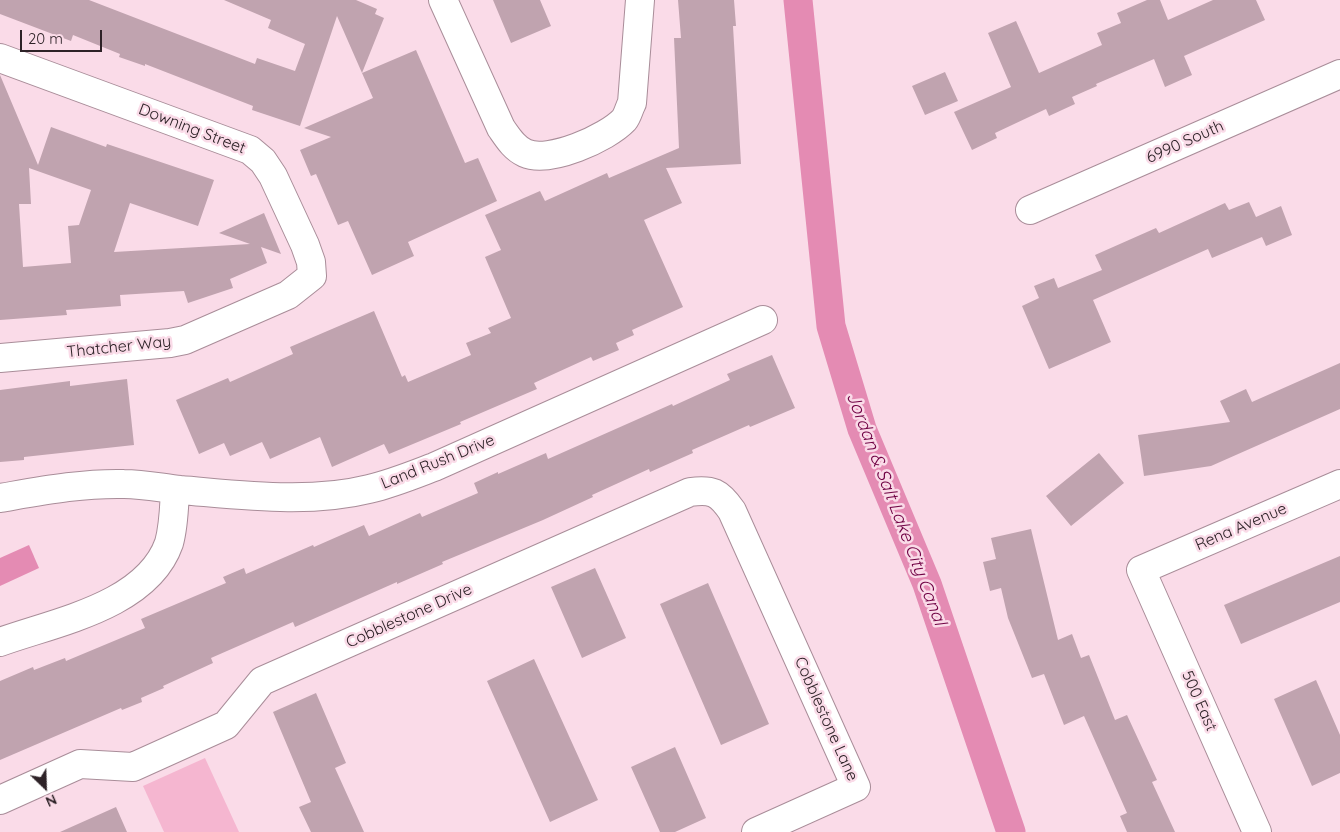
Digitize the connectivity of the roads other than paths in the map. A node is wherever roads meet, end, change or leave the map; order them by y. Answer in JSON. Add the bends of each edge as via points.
{"nodes":[{"id":1,"x":443,"y":0,"type":"edge"},
{"id":2,"x":640,"y":0,"type":"edge"},
{"id":3,"x":0,"y":58,"type":"edge"},
{"id":4,"x":1340,"y":74,"type":"edge"},
{"id":5,"x":1030,"y":210,"type":"dead end"},
{"id":6,"x":312,"y":276,"type":"joint"},
{"id":7,"x":763,"y":320,"type":"dead end"},
{"id":8,"x":0,"y":358,"type":"edge"},
{"id":9,"x":1340,"y":484,"type":"edge"},
{"id":10,"x":176,"y":490,"type":"junction"},
{"id":11,"x":0,"y":498,"type":"edge"},
{"id":12,"x":1141,"y":570,"type":"joint"},
{"id":13,"x":774,"y":604,"type":"joint"},
{"id":14,"x":0,"y":642,"type":"edge"},
{"id":15,"x":0,"y":800,"type":"edge"},
{"id":16,"x":756,"y":832,"type":"edge"},
{"id":17,"x":1257,"y":832,"type":"edge"}],
"edges":[{"from":1,"to":2,"type":"street","via":[[501,128],[513,144],[526,153],[542,156],[562,153],[601,136],[626,118],[632,102]]},
{"from":3,"to":6,"type":"street","name":"Downing Street","via":[[250,150],[273,176],[311,262]]},
{"from":4,"to":5,"type":"street","name":"6990 South"},
{"from":6,"to":8,"type":"street","name":"Thatcher Way","via":[[288,295],[185,340]]},
{"from":7,"to":10,"type":"street","name":"Land Rush Drive","via":[[434,467],[368,490],[284,497]]},
{"from":9,"to":12,"type":"street","name":"Rena Avenue"},
{"from":10,"to":11,"type":"street","name":"Land Rush Drive","via":[[91,484]]},
{"from":10,"to":14,"type":"street","via":[[174,521],[168,544],[156,566],[138,585],[107,604]]},
{"from":12,"to":17,"type":"street","name":"500 East"},
{"from":13,"to":15,"type":"street","name":"Cobblestone Drive","via":[[724,500],[715,492],[690,492],[262,681],[226,725],[133,767],[80,764]]},
{"from":13,"to":16,"type":"street","name":"Cobblestone Lane","via":[[856,787]]}]}
